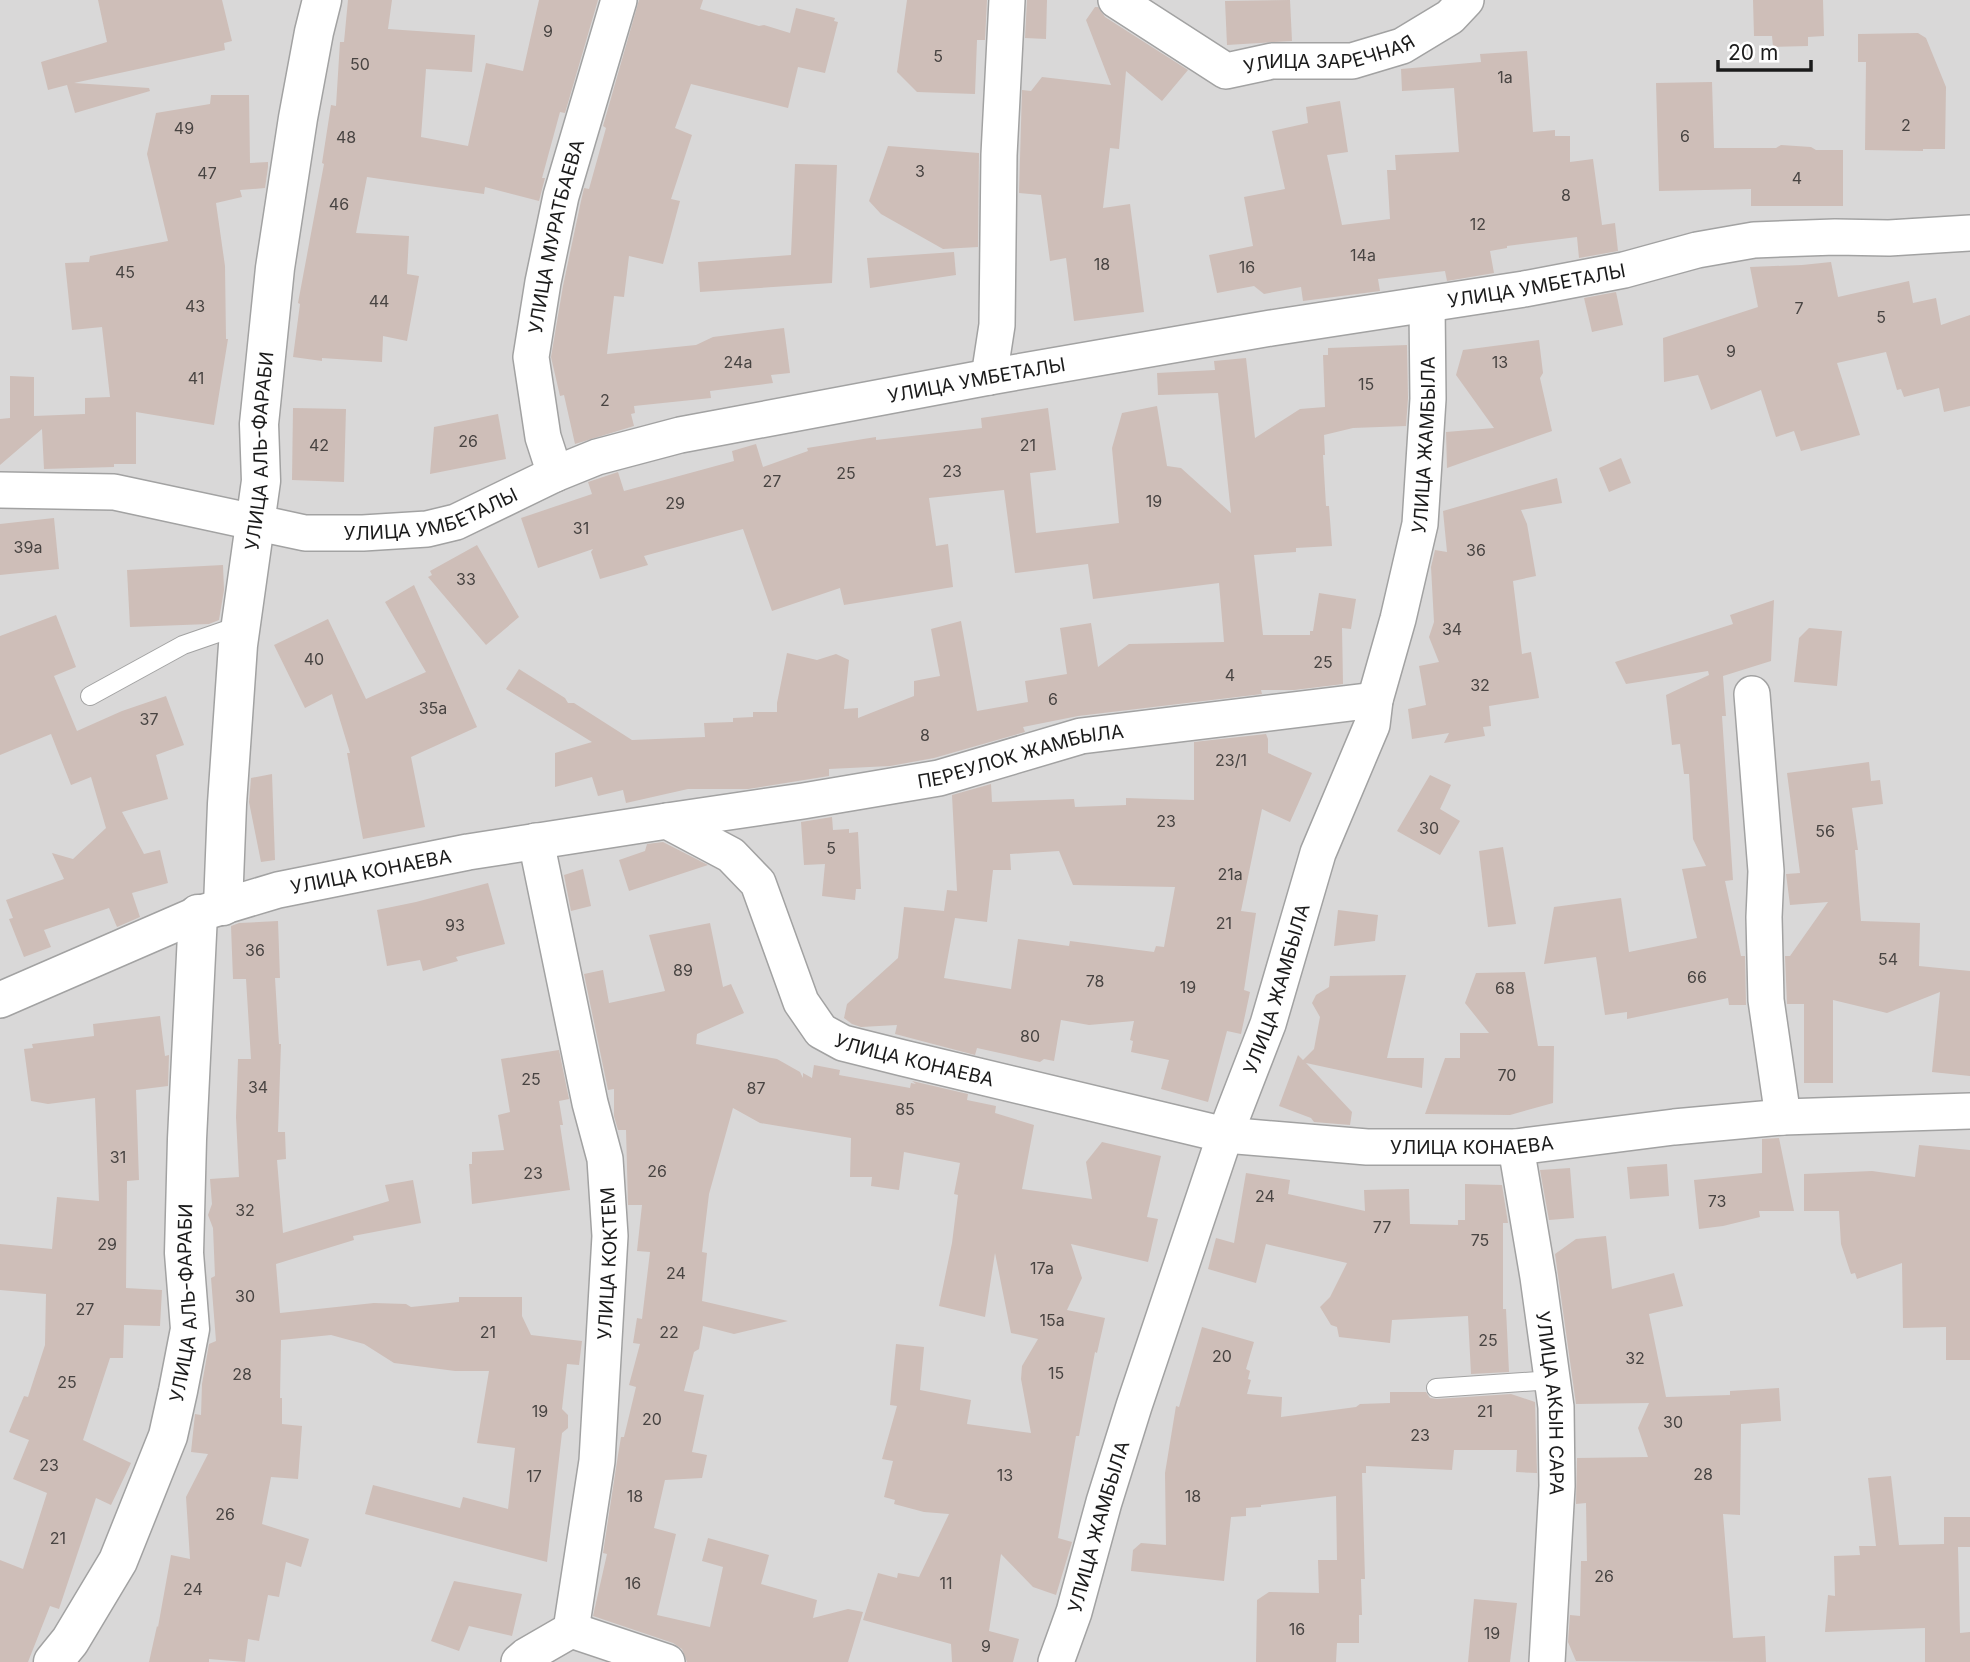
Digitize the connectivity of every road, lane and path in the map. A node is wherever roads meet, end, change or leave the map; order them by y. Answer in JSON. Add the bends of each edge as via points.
{"nodes":[{"id":1,"x":322,"y":0,"type":"edge"},
{"id":2,"x":619,"y":0,"type":"edge"},
{"id":3,"x":1007,"y":0,"type":"edge"},
{"id":4,"x":1116,"y":0,"type":"edge"},
{"id":5,"x":1465,"y":0,"type":"edge"},
{"id":6,"x":1970,"y":233,"type":"edge"},
{"id":7,"x":1427,"y":305,"type":"junction"},
{"id":8,"x":989,"y":377,"type":"junction"},
{"id":9,"x":555,"y":474,"type":"junction"},
{"id":10,"x":0,"y":490,"type":"edge"},
{"id":11,"x":254,"y":523,"type":"junction"},
{"id":12,"x":241,"y":625,"type":"junction"},
{"id":13,"x":1752,"y":694,"type":"dead end"},
{"id":14,"x":90,"y":695,"type":"dead end"},
{"id":15,"x":1375,"y":700,"type":"junction"},
{"id":16,"x":667,"y":821,"type":"junction"},
{"id":17,"x":536,"y":841,"type":"junction"},
{"id":18,"x":211,"y":910,"type":"junction"},
{"id":19,"x":0,"y":1000,"type":"edge"},
{"id":20,"x":1970,"y":1111,"type":"edge"},
{"id":21,"x":1783,"y":1117,"type":"junction"},
{"id":22,"x":1225,"y":1135,"type":"junction"},
{"id":23,"x":1516,"y":1147,"type":"junction"},
{"id":24,"x":1552,"y":1380,"type":"junction"},
{"id":25,"x":1436,"y":1388,"type":"dead end"},
{"id":26,"x":571,"y":1630,"type":"junction"},
{"id":27,"x":53,"y":1662,"type":"edge"},
{"id":28,"x":519,"y":1662,"type":"edge"},
{"id":29,"x":667,"y":1662,"type":"edge"},
{"id":30,"x":1056,"y":1662,"type":"edge"},
{"id":31,"x":1547,"y":1662,"type":"edge"}],
"edges":[{"from":1,"to":11,"type":"street","name":"УЛИЦА АЛЬ-ФАРАБИ","via":[[275,268],[259,424],[261,481]]},
{"from":2,"to":9,"type":"street","name":"УЛИЦА МУРАТБАЕВА","via":[[561,196],[531,356],[543,437]]},
{"from":3,"to":8,"type":"street","via":[[997,325]]},
{"from":4,"to":5,"type":"street","name":"УЛИЦА ЗАРЕЧНАЯ","via":[[1226,71],[1272,61],[1352,61],[1402,46],[1450,17]]},
{"from":6,"to":7,"type":"street","name":"УЛИЦА УМБЕТАЛЫ","via":[[1754,240],[1624,270]]},
{"from":7,"to":8,"type":"street","name":"УЛИЦА УМБЕТАЛЫ"},
{"from":7,"to":15,"type":"street","name":"УЛИЦА ЖАМБЫЛА","via":[[1428,399],[1420,524]]},
{"from":8,"to":9,"type":"street","name":"УЛИЦА УМБЕТАЛЫ","via":[[680,435],[597,457]]},
{"from":9,"to":11,"type":"street","name":"УЛИЦА УМБЕТАЛЫ","via":[[456,522],[427,529],[305,533]]},
{"from":10,"to":11,"type":"street","name":"УЛИЦА УМБЕТАЛЫ","via":[[114,492]]},
{"from":11,"to":12,"type":"street","name":"УЛИЦА АЛЬ-ФАРАБИ"},
{"from":12,"to":14,"type":"lane","via":[[183,645]]},
{"from":12,"to":18,"type":"street","name":"УЛИЦА АЛЬ-ФАРАБИ","via":[[227,804]]},
{"from":13,"to":21,"type":"street","via":[[1766,871],[1766,1000]]},
{"from":15,"to":16,"type":"street","name":"ПЕРЕУЛОК ЖАМБЫЛА","via":[[1081,736],[939,779]]},
{"from":15,"to":22,"type":"street","name":"УЛИЦА ЖАМБЫЛА","via":[[1372,725],[1318,853],[1268,1024]]},
{"from":16,"to":17,"type":"street","name":"УЛИЦА КОНАЕВА"},
{"from":16,"to":22,"type":"street","name":"УЛИЦА КОНАЕВА","via":[[731,855],[758,883],[801,1002],[821,1031],[893,1056]]},
{"from":17,"to":18,"type":"street","name":"УЛИЦА КОНАЕВА","via":[[278,890]]},
{"from":17,"to":26,"type":"street","name":"УЛИЦА КОКТЕМ","via":[[605,1158],[610,1237],[597,1461]]},
{"from":18,"to":19,"type":"street","name":"УЛИЦА КОНАЕВА"},
{"from":18,"to":27,"type":"street","name":"УЛИЦА АЛЬ-ФАРАБИ","via":[[187,1139],[184,1253],[190,1329],[168,1436],[118,1561]]},
{"from":20,"to":21,"type":"street","name":"УЛИЦА КОНАЕВА"},
{"from":21,"to":23,"type":"street","name":"УЛИЦА КОНАЕВА"},
{"from":22,"to":23,"type":"street","name":"УЛИЦА КОНАЕВА","via":[[1367,1147]]},
{"from":22,"to":30,"type":"street","name":"УЛИЦА ЖАМБЫЛА","via":[[1134,1406]]},
{"from":23,"to":24,"type":"street","name":"УЛИЦА АКЫН САРА"},
{"from":24,"to":25,"type":"lane"},
{"from":24,"to":31,"type":"street","name":"УЛИЦА АКЫН САРА","via":[[1556,1486]]},
{"from":26,"to":28,"type":"street"},
{"from":26,"to":29,"type":"street"}]}
